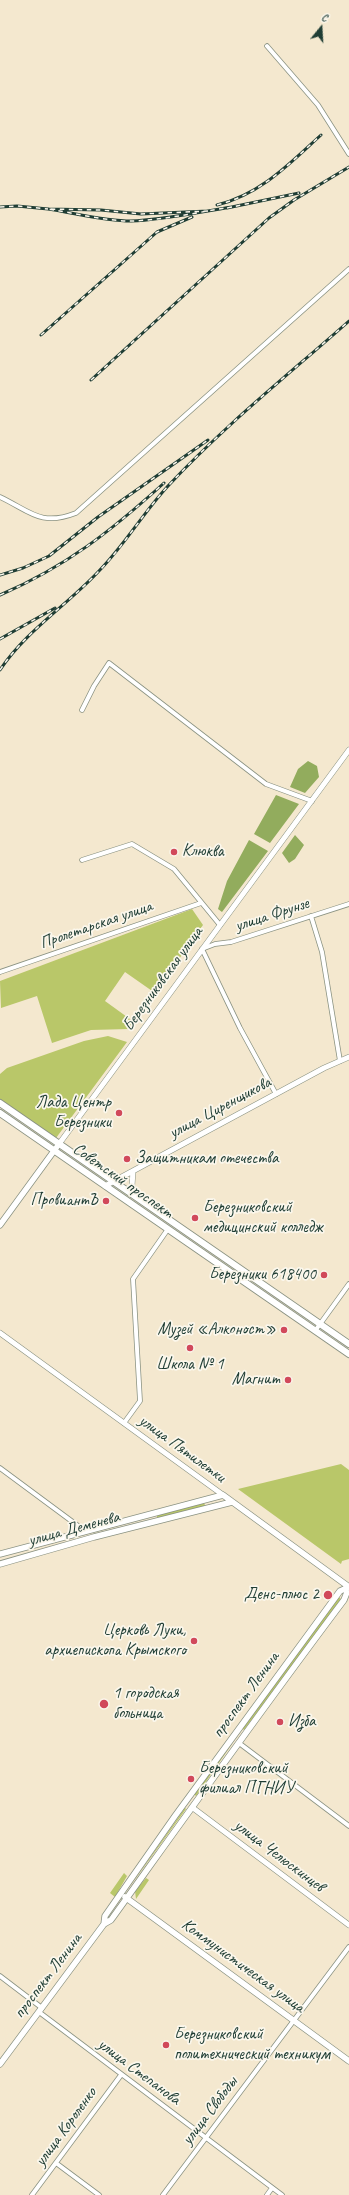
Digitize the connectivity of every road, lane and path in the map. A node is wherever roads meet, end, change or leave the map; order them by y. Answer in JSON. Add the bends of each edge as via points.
{"nodes":[{"id":1,"x":267,"y":46,"type":"dead end"},
{"id":2,"x":349,"y":154,"type":"edge"},
{"id":3,"x":349,"y":269,"type":"edge"},
{"id":4,"x":0,"y":497,"type":"edge"},
{"id":5,"x":82,"y":710,"type":"dead end"},
{"id":6,"x":349,"y":750,"type":"edge"},
{"id":7,"x":312,"y":801,"type":"junction"},
{"id":8,"x":82,"y":860,"type":"dead end"},
{"id":9,"x":201,"y":903,"type":"junction"},
{"id":10,"x":349,"y":904,"type":"edge"},
{"id":11,"x":311,"y":916,"type":"junction"},
{"id":12,"x":220,"y":925,"type":"junction"},
{"id":13,"x":202,"y":949,"type":"junction"},
{"id":14,"x":0,"y":972,"type":"edge"},
{"id":15,"x":349,"y":1057,"type":"edge"},
{"id":16,"x":340,"y":1061,"type":"junction"},
{"id":17,"x":276,"y":1094,"type":"junction"},
{"id":18,"x":0,"y":1103,"type":"edge"},
{"id":19,"x":0,"y":1113,"type":"edge"},
{"id":20,"x":60,"y":1144,"type":"junction"},
{"id":21,"x":55,"y":1151,"type":"junction"},
{"id":22,"x":133,"y":1171,"type":"junction"},
{"id":23,"x":114,"y":1181,"type":"junction"},
{"id":24,"x":105,"y":1186,"type":"junction"},
{"id":25,"x":139,"y":1199,"type":"junction"},
{"id":26,"x":0,"y":1225,"type":"edge"},
{"id":27,"x":168,"y":1229,"type":"junction"},
{"id":28,"x":349,"y":1284,"type":"edge"},
{"id":29,"x":320,"y":1324,"type":"junction"},
{"id":30,"x":315,"y":1331,"type":"junction"},
{"id":31,"x":0,"y":1333,"type":"edge"},
{"id":32,"x":349,"y":1344,"type":"edge"},
{"id":33,"x":349,"y":1354,"type":"edge"},
{"id":34,"x":124,"y":1423,"type":"junction"},
{"id":35,"x":0,"y":1468,"type":"edge"},
{"id":36,"x":223,"y":1495,"type":"junction"},
{"id":37,"x":232,"y":1502,"type":"junction"},
{"id":38,"x":152,"y":1513,"type":"junction"},
{"id":39,"x":155,"y":1522,"type":"junction"},
{"id":40,"x":85,"y":1531,"type":"junction"},
{"id":41,"x":0,"y":1554,"type":"edge"},
{"id":42,"x":0,"y":1564,"type":"edge"},
{"id":43,"x":349,"y":1587,"type":"edge"},
{"id":44,"x":238,"y":1743,"type":"junction"},
{"id":45,"x":193,"y":1808,"type":"junction"},
{"id":46,"x":349,"y":1826,"type":"edge"},
{"id":47,"x":120,"y":1894,"type":"junction"},
{"id":48,"x":126,"y":1898,"type":"junction"},
{"id":49,"x":104,"y":1924,"type":"junction"},
{"id":50,"x":349,"y":1925,"type":"edge"},
{"id":51,"x":349,"y":1947,"type":"edge"},
{"id":52,"x":0,"y":1976,"type":"edge"},
{"id":53,"x":41,"y":2010,"type":"junction"},
{"id":54,"x":294,"y":2021,"type":"junction"},
{"id":55,"x":349,"y":2061,"type":"edge"},
{"id":56,"x":0,"y":2064,"type":"edge"},
{"id":57,"x":121,"y":2075,"type":"junction"},
{"id":58,"x":206,"y":2138,"type":"junction"},
{"id":59,"x":56,"y":2163,"type":"junction"},
{"id":60,"x":272,"y":2188,"type":"junction"},
{"id":61,"x":32,"y":2195,"type":"edge"},
{"id":62,"x":100,"y":2195,"type":"edge"},
{"id":63,"x":163,"y":2195,"type":"edge"},
{"id":64,"x":267,"y":2195,"type":"edge"},
{"id":65,"x":282,"y":2195,"type":"edge"}],
"edges":[{"from":1,"to":2,"type":"street","via":[[318,105]]},
{"from":3,"to":4,"type":"street","via":[[76,513],[46,519],[28,513]]},
{"from":5,"to":7,"type":"street","via":[[110,663],[266,784]]},
{"from":6,"to":7,"type":"street","name":"Березниковская улица"},
{"from":7,"to":12,"type":"street","name":"Березниковская улица"},
{"from":8,"to":9,"type":"street","via":[[132,844],[174,869]]},
{"from":9,"to":12,"type":"street"},
{"from":9,"to":14,"type":"street","name":"Пролетарская улица"},
{"from":10,"to":11,"type":"street","name":"улица Фрунзе"},
{"from":11,"to":13,"type":"street","name":"улица Фрунзе"},
{"from":11,"to":16,"type":"street","via":[[322,952]]},
{"from":12,"to":13,"type":"street","name":"Березниковская улица"},
{"from":13,"to":17,"type":"street","via":[[240,1028]]},
{"from":13,"to":20,"type":"street","name":"Березниковская улица"},
{"from":15,"to":16,"type":"street","name":"улица Циренщикова"},
{"from":16,"to":17,"type":"street","name":"улица Циренщикова"},
{"from":17,"to":22,"type":"street","name":"улица Циренщикова"},
{"from":18,"to":20,"type":"main road","name":"Советский проспект"},
{"from":19,"to":21,"type":"main road","name":"Советский проспект"},
{"from":20,"to":21,"type":"main road","name":"Березниковская улица"},
{"from":20,"to":23,"type":"main road","name":"Советский проспект"},
{"from":21,"to":24,"type":"main road","name":"Советский проспект"},
{"from":21,"to":26,"type":"main road","name":"Березниковская улица"},
{"from":22,"to":23,"type":"street","name":"улица Циренщикова"},
{"from":22,"to":25,"type":"street","via":[[132,1186]]},
{"from":23,"to":24,"type":"street","name":"улица Циренщикова"},
{"from":23,"to":25,"type":"main road","name":"Советский проспект"},
{"from":24,"to":27,"type":"main road","name":"Советский проспект"},
{"from":25,"to":29,"type":"main road","name":"Советский проспект"},
{"from":27,"to":30,"type":"main road","name":"Советский проспект"},
{"from":27,"to":34,"type":"street","via":[[133,1279],[140,1402]]},
{"from":28,"to":29,"type":"street"},
{"from":29,"to":30,"type":"street"},
{"from":29,"to":32,"type":"main road","name":"Советский проспект"},
{"from":30,"to":33,"type":"main road","name":"Советский проспект"},
{"from":31,"to":34,"type":"street","name":"улица Пятилетки"},
{"from":34,"to":36,"type":"street","name":"улица Пятилетки"},
{"from":35,"to":40,"type":"street"},
{"from":36,"to":37,"type":"main road","name":"улица Пятилетки"},
{"from":36,"to":38,"type":"main road","name":"улица Деменева"},
{"from":37,"to":39,"type":"main road","name":"улица Деменева"},
{"from":37,"to":43,"type":"main road","name":"улица Пятилетки"},
{"from":38,"to":39,"type":"main road"},
{"from":38,"to":40,"type":"main road","name":"улица Деменева"},
{"from":39,"to":42,"type":"main road","name":"улица Деменева"},
{"from":40,"to":41,"type":"main road","name":"улица Деменева"},
{"from":43,"to":44,"type":"main road","name":"проспект Ленина","via":[[344,1600]]},
{"from":43,"to":47,"type":"main road","name":"проспект Ленина","via":[[340,1591],[307,1635]]},
{"from":44,"to":45,"type":"main road","name":"проспект Ленина"},
{"from":44,"to":46,"type":"street"},
{"from":45,"to":48,"type":"main road","name":"проспект Ленина"},
{"from":45,"to":50,"type":"street","name":"улица Челюскинцев"},
{"from":47,"to":48,"type":"main road","name":"Коммунистическая улица"},
{"from":47,"to":49,"type":"main road","name":"проспект Ленина","via":[[105,1916]]},
{"from":48,"to":49,"type":"main road","name":"проспект Ленина","via":[[111,1920]]},
{"from":48,"to":54,"type":"main road","name":"Коммунистическая улица"},
{"from":49,"to":53,"type":"main road","name":"проспект Ленина"},
{"from":51,"to":54,"type":"street","name":"улица Свободы"},
{"from":52,"to":53,"type":"street","name":"улица Степанова"},
{"from":53,"to":56,"type":"main road","name":"проспект Ленина"},
{"from":53,"to":57,"type":"street","name":"улица Степанова"},
{"from":54,"to":55,"type":"main road","name":"Коммунистическая улица"},
{"from":54,"to":58,"type":"street","name":"улица Свободы"},
{"from":57,"to":58,"type":"street","name":"улица Степанова"},
{"from":57,"to":59,"type":"street","name":"улица Короленко"},
{"from":58,"to":60,"type":"street","name":"улица Степанова"},
{"from":58,"to":63,"type":"street","name":"улица Свободы"},
{"from":59,"to":61,"type":"street","name":"улица Короленко"},
{"from":59,"to":62,"type":"street"},
{"from":60,"to":64,"type":"street"},
{"from":60,"to":65,"type":"street","name":"улица Степанова"}]}
